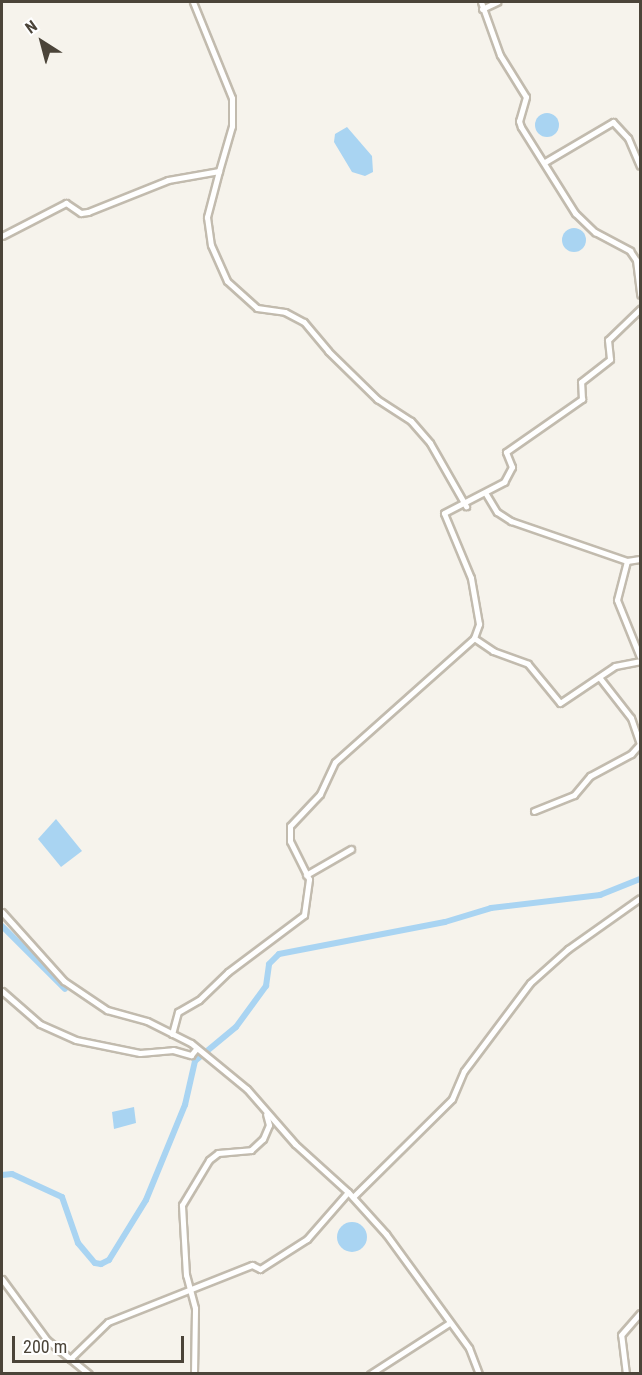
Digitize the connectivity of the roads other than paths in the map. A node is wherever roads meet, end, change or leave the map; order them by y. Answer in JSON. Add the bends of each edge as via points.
{"nodes":[{"id":1,"x":194,"y":2,"type":"edge"},
{"id":2,"x":481,"y":2,"type":"edge"},
{"id":3,"x":497,"y":2,"type":"edge"},
{"id":4,"x":482,"y":9,"type":"junction"},
{"id":5,"x":545,"y":162,"type":"junction"},
{"id":6,"x":640,"y":166,"type":"edge"},
{"id":7,"x":219,"y":171,"type":"junction"},
{"id":8,"x":2,"y":236,"type":"edge"},
{"id":9,"x":640,"y":295,"type":"edge"},
{"id":10,"x":640,"y":309,"type":"edge"},
{"id":11,"x":486,"y":495,"type":"junction"},
{"id":12,"x":466,"y":506,"type":"junction"},
{"id":13,"x":640,"y":559,"type":"edge"},
{"id":14,"x":627,"y":561,"type":"junction"},
{"id":15,"x":474,"y":638,"type":"junction"},
{"id":16,"x":640,"y":659,"type":"edge"},
{"id":17,"x":599,"y":677,"type":"junction"},
{"id":18,"x":534,"y":811,"type":"dead end"},
{"id":19,"x":351,"y":849,"type":"dead end"},
{"id":20,"x":306,"y":875,"type":"junction"},
{"id":21,"x":640,"y":898,"type":"edge"},
{"id":22,"x":2,"y":912,"type":"edge"},
{"id":23,"x":2,"y":991,"type":"edge"},
{"id":24,"x":172,"y":1034,"type":"junction"},
{"id":25,"x":196,"y":1048,"type":"junction"},
{"id":26,"x":265,"y":1111,"type":"junction"},
{"id":27,"x":348,"y":1192,"type":"junction"},
{"id":28,"x":353,"y":1197,"type":"junction"},
{"id":29,"x":2,"y":1279,"type":"edge"},
{"id":30,"x":189,"y":1288,"type":"junction"},
{"id":31,"x":640,"y":1313,"type":"edge"},
{"id":32,"x":449,"y":1323,"type":"junction"},
{"id":33,"x":70,"y":1359,"type":"junction"},
{"id":34,"x":89,"y":1374,"type":"edge"},
{"id":35,"x":194,"y":1374,"type":"edge"},
{"id":36,"x":370,"y":1374,"type":"edge"},
{"id":37,"x":479,"y":1374,"type":"edge"},
{"id":38,"x":627,"y":1374,"type":"edge"}],
"edges":[{"from":1,"to":7,"type":"street","via":[[232,98],[232,126]]},
{"from":2,"to":4,"type":"street"},
{"from":3,"to":4,"type":"street"},
{"from":4,"to":5,"type":"street","via":[[500,54],[526,97],[521,127]]},
{"from":5,"to":6,"type":"street","via":[[613,122],[628,138]]},
{"from":5,"to":9,"type":"street","via":[[575,213],[595,232],[630,251],[636,260]]},
{"from":7,"to":8,"type":"street","via":[[168,180],[88,212],[81,213],[66,203]]},
{"from":7,"to":12,"type":"street","via":[[207,217],[212,245],[227,281],[257,308],[296,315],[377,399],[411,421],[430,443]]},
{"from":10,"to":11,"type":"street","via":[[608,340],[610,359],[581,382],[582,399],[506,452],[512,467],[504,482]]},
{"from":11,"to":12,"type":"street"},
{"from":11,"to":14,"type":"street","via":[[497,512],[511,521]]},
{"from":12,"to":15,"type":"street","via":[[444,513],[471,578],[479,624]]},
{"from":13,"to":14,"type":"street"},
{"from":14,"to":16,"type":"street","via":[[617,600]]},
{"from":15,"to":17,"type":"street","via":[[494,651],[528,664],[560,703]]},
{"from":15,"to":20,"type":"street","via":[[335,762],[320,794],[290,826],[290,841]]},
{"from":16,"to":17,"type":"street","via":[[615,666]]},
{"from":17,"to":18,"type":"street","via":[[631,718],[640,744],[631,754],[590,776],[574,795]]},
{"from":19,"to":20,"type":"street"},
{"from":20,"to":24,"type":"street","via":[[310,892],[300,921],[178,1012]]},
{"from":21,"to":28,"type":"street","via":[[568,949],[530,982],[464,1071],[452,1099]]},
{"from":22,"to":24,"type":"street","via":[[64,981],[107,1010]]},
{"from":23,"to":25,"type":"street","via":[[40,1024],[85,1043],[140,1053],[173,1050],[191,1055]]},
{"from":24,"to":25,"type":"street"},
{"from":25,"to":26,"type":"street","via":[[247,1089]]},
{"from":26,"to":27,"type":"street"},
{"from":26,"to":30,"type":"street","via":[[269,1125],[263,1139],[251,1149],[219,1153],[209,1160],[182,1205]]},
{"from":27,"to":28,"type":"street"},
{"from":27,"to":30,"type":"street","via":[[307,1239],[260,1269],[252,1265]]},
{"from":28,"to":32,"type":"street","via":[[386,1234]]},
{"from":29,"to":33,"type":"street","via":[[47,1340]]},
{"from":30,"to":33,"type":"street","via":[[108,1322]]},
{"from":30,"to":35,"type":"street","via":[[195,1308]]},
{"from":31,"to":38,"type":"street","via":[[621,1335]]},
{"from":32,"to":36,"type":"street"},
{"from":32,"to":37,"type":"street","via":[[469,1348]]},
{"from":33,"to":34,"type":"street"}]}
